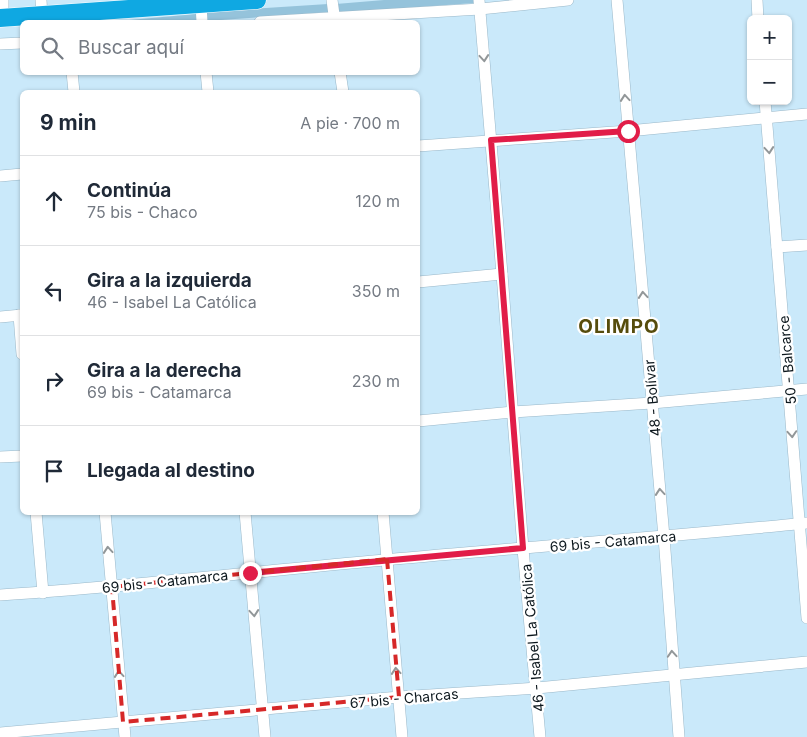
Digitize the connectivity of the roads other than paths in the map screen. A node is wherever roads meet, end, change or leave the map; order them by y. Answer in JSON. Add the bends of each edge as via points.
{"nodes":[{"id":1,"x":3,"y":0,"type":"edge"},
{"id":2,"x":257,"y":0,"type":"edge"},
{"id":3,"x":332,"y":0,"type":"edge"},
{"id":4,"x":568,"y":0,"type":"edge"},
{"id":5,"x":617,"y":0,"type":"edge"},
{"id":6,"x":757,"y":0,"type":"edge"},
{"id":7,"x":139,"y":4,"type":"edge"},
{"id":8,"x":201,"y":4,"type":"junction"},
{"id":9,"x":480,"y":4,"type":"edge"},
{"id":10,"x":42,"y":8,"type":"edge"},
{"id":11,"x":758,"y":15,"type":"edge"},
{"id":12,"x":1,"y":18,"type":"edge"},
{"id":13,"x":69,"y":18,"type":"edge"},
{"id":14,"x":90,"y":18,"type":"edge"},
{"id":15,"x":202,"y":20,"type":"edge"},
{"id":16,"x":334,"y":20,"type":"edge"},
{"id":17,"x":20,"y":43,"type":"edge"},
{"id":18,"x":0,"y":44,"type":"edge"},
{"id":19,"x":72,"y":75,"type":"edge"},
{"id":20,"x":206,"y":75,"type":"edge"},
{"id":21,"x":340,"y":75,"type":"edge"},
{"id":22,"x":74,"y":90,"type":"edge"},
{"id":23,"x":208,"y":90,"type":"edge"},
{"id":24,"x":342,"y":90,"type":"edge"},
{"id":25,"x":765,"y":105,"type":"edge"},
{"id":26,"x":807,"y":114,"type":"edge"},
{"id":27,"x":767,"y":118,"type":"junction"},
{"id":28,"x":628,"y":131,"type":"junction"},
{"id":29,"x":491,"y":140,"type":"junction"},
{"id":30,"x":420,"y":146,"type":"edge"},
{"id":31,"x":20,"y":174,"type":"edge"},
{"id":32,"x":0,"y":176,"type":"edge"},
{"id":33,"x":807,"y":245,"type":"edge"},
{"id":34,"x":777,"y":247,"type":"junction"},
{"id":35,"x":502,"y":274,"type":"junction"},
{"id":36,"x":420,"y":282,"type":"edge"},
{"id":37,"x":20,"y":315,"type":"edge"},
{"id":38,"x":0,"y":317,"type":"edge"},
{"id":39,"x":807,"y":390,"type":"edge"},
{"id":40,"x":789,"y":391,"type":"junction"},
{"id":41,"x":652,"y":403,"type":"junction"},
{"id":42,"x":514,"y":412,"type":"junction"},
{"id":43,"x":420,"y":421,"type":"edge"},
{"id":44,"x":20,"y":456,"type":"edge"},
{"id":45,"x":0,"y":457,"type":"edge"},
{"id":46,"x":36,"y":515,"type":"edge"},
{"id":47,"x":105,"y":515,"type":"edge"},
{"id":48,"x":245,"y":515,"type":"edge"},
{"id":49,"x":383,"y":515,"type":"edge"},
{"id":50,"x":803,"y":524,"type":"edge"},
{"id":51,"x":664,"y":537,"type":"junction"},
{"id":52,"x":523,"y":548,"type":"junction"},
{"id":53,"x":387,"y":560,"type":"junction"},
{"id":54,"x":250,"y":573,"type":"junction"},
{"id":55,"x":805,"y":575,"type":"edge"},
{"id":56,"x":112,"y":587,"type":"junction"},
{"id":57,"x":43,"y":593,"type":"junction"},
{"id":58,"x":0,"y":595,"type":"edge"},
{"id":59,"x":807,"y":618,"type":"edge"},
{"id":60,"x":807,"y":662,"type":"edge"},
{"id":61,"x":674,"y":674,"type":"junction"},
{"id":62,"x":537,"y":688,"type":"junction"},
{"id":63,"x":398,"y":697,"type":"junction"},
{"id":64,"x":263,"y":710,"type":"junction"},
{"id":65,"x":123,"y":722,"type":"junction"},
{"id":66,"x":0,"y":733,"type":"edge"},
{"id":67,"x":125,"y":737,"type":"edge"},
{"id":68,"x":265,"y":737,"type":"edge"},
{"id":69,"x":402,"y":737,"type":"edge"},
{"id":70,"x":540,"y":737,"type":"edge"},
{"id":71,"x":679,"y":737,"type":"edge"}],
"edges":[{"from":1,"to":12,"type":"street"},
{"from":2,"to":8,"type":"highway"},
{"from":3,"to":16,"type":"street"},
{"from":4,"to":9,"type":"street"},
{"from":28,"to":5,"type":"street","name":"48 - Bolívar","one_way":true},
{"from":6,"to":11,"type":"street"},
{"from":7,"to":8,"type":"highway"},
{"from":7,"to":14,"type":"highway"},
{"from":8,"to":15,"type":"street"},
{"from":9,"to":16,"type":"street"},
{"from":9,"to":29,"type":"street","name":"46 - Isabel La Católica","one_way":true},
{"from":10,"to":12,"type":"highway"},
{"from":10,"to":13,"type":"highway"},
{"from":13,"to":14,"type":"highway"},
{"from":17,"to":18,"type":"street"},
{"from":19,"to":22,"type":"street"},
{"from":20,"to":23,"type":"street"},
{"from":21,"to":24,"type":"street"},
{"from":25,"to":27,"type":"street","name":"50 - Balcarce"},
{"from":26,"to":27,"type":"street"},
{"from":27,"to":28,"type":"street"},
{"from":27,"to":34,"type":"street","name":"50 - Balcarce","one_way":true},
{"from":28,"to":29,"type":"street"},
{"from":41,"to":28,"type":"street","name":"48 - Bolívar","one_way":true},
{"from":29,"to":30,"type":"street"},
{"from":29,"to":35,"type":"street","name":"46 - Isabel La Católica"},
{"from":31,"to":32,"type":"street"},
{"from":33,"to":34,"type":"street"},
{"from":34,"to":40,"type":"street","name":"50 - Balcarce"},
{"from":35,"to":36,"type":"street"},
{"from":35,"to":42,"type":"street","name":"46 - Isabel La Católica"},
{"from":37,"to":38,"type":"street"},
{"from":39,"to":40,"type":"street"},
{"from":40,"to":41,"type":"street"},
{"from":40,"to":50,"type":"street","name":"50 - Balcarce","one_way":true},
{"from":41,"to":42,"type":"street"},
{"from":51,"to":41,"type":"street","name":"48 - Bolívar","one_way":true},
{"from":42,"to":43,"type":"street"},
{"from":42,"to":52,"type":"street","name":"46 - Isabel La Católica"},
{"from":44,"to":45,"type":"street"},
{"from":46,"to":57,"type":"street"},
{"from":56,"to":47,"type":"street","one_way":true},
{"from":48,"to":54,"type":"street"},
{"from":49,"to":53,"type":"street"},
{"from":50,"to":51,"type":"street","name":"69 bis - Catamarca"},
{"from":50,"to":55,"type":"street","name":"50 - Balcarce"},
{"from":51,"to":52,"type":"street","name":"69 bis - Catamarca"},
{"from":61,"to":51,"type":"street","name":"48 - Bolívar","one_way":true},
{"from":52,"to":53,"type":"street","name":"69 bis - Catamarca"},
{"from":52,"to":62,"type":"street","name":"46 - Isabel La Católica"},
{"from":53,"to":54,"type":"street","name":"69 bis - Catamarca"},
{"from":63,"to":53,"type":"street","one_way":true},
{"from":54,"to":56,"type":"street","name":"69 bis - Catamarca"},
{"from":54,"to":64,"type":"street","one_way":true},
{"from":55,"to":59,"type":"street","name":"50 - Balcarce"},
{"from":56,"to":57,"type":"street","name":"69 bis - Catamarca"},
{"from":65,"to":56,"type":"street","one_way":true},
{"from":57,"to":58,"type":"street","name":"69 bis - Catamarca"},
{"from":60,"to":61,"type":"street","name":"67 bis - Charcas"},
{"from":61,"to":62,"type":"street","name":"67 bis - Charcas"},
{"from":61,"to":71,"type":"street","name":"48 - Bolívar"},
{"from":62,"to":63,"type":"street","name":"67 bis - Charcas"},
{"from":62,"to":70,"type":"street","name":"46 - Isabel La Católica"},
{"from":63,"to":64,"type":"street","name":"67 bis - Charcas"},
{"from":63,"to":69,"type":"street"},
{"from":64,"to":65,"type":"street","name":"67 bis - Charcas"},
{"from":64,"to":68,"type":"street"},
{"from":65,"to":66,"type":"street","name":"67 bis - Charcas"},
{"from":65,"to":67,"type":"street"}]}
